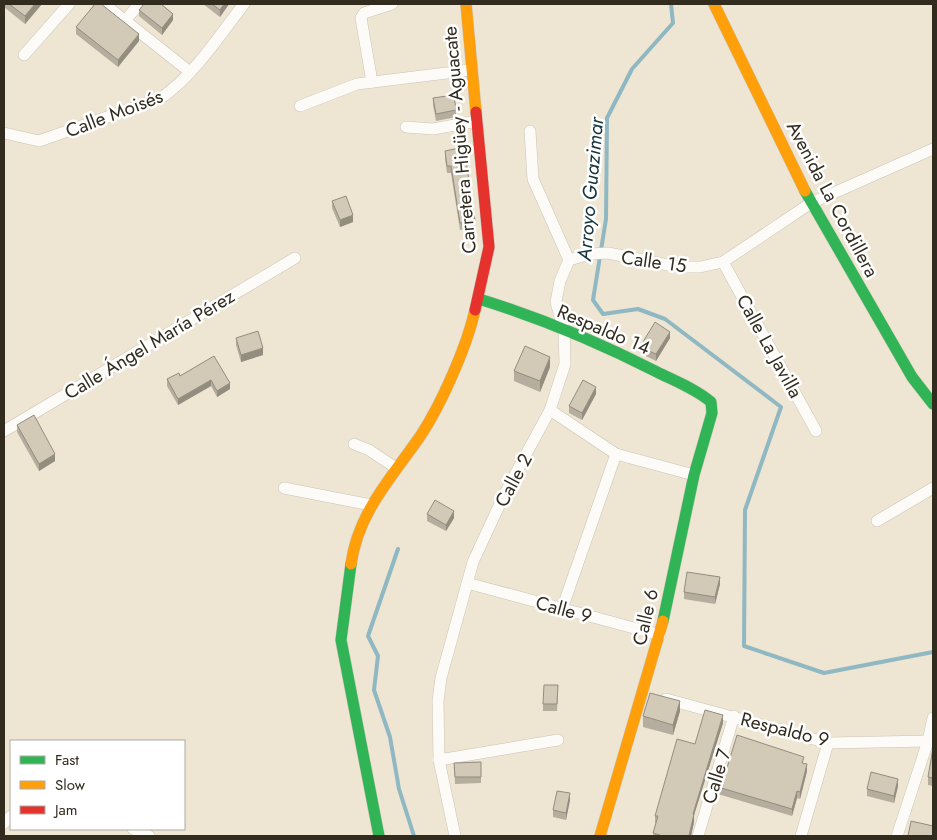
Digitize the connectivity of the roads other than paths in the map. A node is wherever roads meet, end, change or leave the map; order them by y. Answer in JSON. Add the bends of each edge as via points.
{"nodes":[{"id":1,"x":69,"y":4,"type":"edge"},
{"id":2,"x":104,"y":4,"type":"edge"},
{"id":3,"x":139,"y":4,"type":"edge"},
{"id":4,"x":244,"y":4,"type":"edge"},
{"id":5,"x":392,"y":4,"type":"edge"},
{"id":6,"x":466,"y":4,"type":"edge"},
{"id":7,"x":714,"y":4,"type":"edge"},
{"id":8,"x":125,"y":21,"type":"junction"},
{"id":9,"x":24,"y":55,"type":"dead end"},
{"id":10,"x":471,"y":70,"type":"junction"},
{"id":11,"x":190,"y":72,"type":"junction"},
{"id":12,"x":372,"y":82,"type":"junction"},
{"id":13,"x":300,"y":106,"type":"dead end"},
{"id":14,"x":477,"y":121,"type":"junction"},
{"id":15,"x":406,"y":127,"type":"dead end"},
{"id":16,"x":530,"y":132,"type":"dead end"},
{"id":17,"x":4,"y":133,"type":"edge"},
{"id":18,"x":933,"y":149,"type":"edge"},
{"id":19,"x":811,"y":203,"type":"junction"},
{"id":20,"x":295,"y":258,"type":"dead end"},
{"id":21,"x":569,"y":260,"type":"junction"},
{"id":22,"x":723,"y":262,"type":"junction"},
{"id":23,"x":479,"y":299,"type":"junction"},
{"id":24,"x":564,"y":331,"type":"junction"},
{"id":25,"x":711,"y":402,"type":"joint"},
{"id":26,"x":933,"y":404,"type":"edge"},
{"id":27,"x":550,"y":410,"type":"junction"},
{"id":28,"x":816,"y":430,"type":"dead end"},
{"id":29,"x":4,"y":431,"type":"edge"},
{"id":30,"x":354,"y":444,"type":"dead end"},
{"id":31,"x":616,"y":454,"type":"junction"},
{"id":32,"x":396,"y":468,"type":"junction"},
{"id":33,"x":694,"y":475,"type":"junction"},
{"id":34,"x":284,"y":488,"type":"dead end"},
{"id":35,"x":933,"y":488,"type":"edge"},
{"id":36,"x":370,"y":505,"type":"junction"},
{"id":37,"x":877,"y":521,"type":"dead end"},
{"id":38,"x":468,"y":583,"type":"junction"},
{"id":39,"x":562,"y":609,"type":"junction"},
{"id":40,"x":660,"y":635,"type":"junction"},
{"id":41,"x":644,"y":694,"type":"junction"},
{"id":42,"x":734,"y":716,"type":"junction"},
{"id":43,"x":933,"y":718,"type":"edge"},
{"id":44,"x":558,"y":740,"type":"dead end"},
{"id":45,"x":928,"y":742,"type":"junction"},
{"id":46,"x":828,"y":743,"type":"junction"},
{"id":47,"x":439,"y":760,"type":"junction"},
{"id":48,"x":135,"y":830,"type":"edge"},
{"id":49,"x":150,"y":836,"type":"edge"},
{"id":50,"x":378,"y":836,"type":"edge"},
{"id":51,"x":455,"y":836,"type":"edge"},
{"id":52,"x":600,"y":836,"type":"edge"},
{"id":53,"x":698,"y":836,"type":"edge"},
{"id":54,"x":801,"y":836,"type":"edge"},
{"id":55,"x":897,"y":836,"type":"edge"}],
"edges":[{"from":1,"to":9,"type":"street"},
{"from":2,"to":8,"type":"street"},
{"from":3,"to":8,"type":"street"},
{"from":4,"to":11,"type":"street","name":"Calle Moisés"},
{"from":5,"to":12,"type":"street","via":[[364,13],[361,18]]},
{"from":6,"to":10,"type":"street","name":"Carretera Higüey - Aguacate"},
{"from":7,"to":19,"type":"street","name":"Avenida La Cordillera"},
{"from":8,"to":11,"type":"street"},
{"from":10,"to":12,"type":"street"},
{"from":10,"to":14,"type":"street","name":"Carretera Higüey - Aguacate"},
{"from":11,"to":17,"type":"street","name":"Calle Moisés","via":[[161,98],[39,141]]},
{"from":12,"to":13,"type":"street","via":[[357,84]]},
{"from":14,"to":15,"type":"street","via":[[433,129]]},
{"from":14,"to":23,"type":"street","name":"Carretera Higüey - Aguacate","via":[[489,248]]},
{"from":16,"to":21,"type":"street","via":[[532,179]]},
{"from":18,"to":19,"type":"street","name":"Calle 15"},
{"from":19,"to":22,"type":"street","name":"Calle 15"},
{"from":19,"to":26,"type":"street","name":"Avenida La Cordillera","via":[[912,377]]},
{"from":20,"to":29,"type":"street","name":"Calle Ángel María Pérez"},
{"from":21,"to":22,"type":"street","name":"Calle 15","via":[[590,254],[608,254],[678,267]]},
{"from":21,"to":24,"type":"street","name":"Calle 2","via":[[563,269],[556,302]]},
{"from":22,"to":28,"type":"street","name":"Calle La Javilla"},
{"from":23,"to":24,"type":"street","name":"Respaldo 14","via":[[518,310]]},
{"from":23,"to":32,"type":"street","name":"Carretera Higüey - Aguacate","via":[[472,325],[445,389],[422,433]]},
{"from":24,"to":25,"type":"street","name":"Respaldo 14","via":[[631,358]]},
{"from":24,"to":27,"type":"street","name":"Calle 2","via":[[565,364]]},
{"from":25,"to":33,"type":"street","name":"Calle 6","via":[[712,413]]},
{"from":27,"to":31,"type":"street"},
{"from":27,"to":38,"type":"street","name":"Calle 2","via":[[504,495],[473,562]]},
{"from":30,"to":32,"type":"street"},
{"from":31,"to":33,"type":"street"},
{"from":31,"to":39,"type":"street"},
{"from":32,"to":36,"type":"street","name":"Carretera Higüey - Aguacate"},
{"from":33,"to":40,"type":"street","name":"Calle 6"},
{"from":34,"to":36,"type":"street"},
{"from":35,"to":37,"type":"street"},
{"from":36,"to":50,"type":"street","name":"Carretera Higüey - Aguacate","via":[[352,558],[341,640]]},
{"from":38,"to":39,"type":"street","name":"Calle 9"},
{"from":38,"to":47,"type":"street","name":"Calle 2","via":[[441,678]]},
{"from":39,"to":40,"type":"street","name":"Calle 9"},
{"from":40,"to":41,"type":"street","name":"Calle 6"},
{"from":41,"to":42,"type":"street","name":"Respaldo 9"},
{"from":41,"to":52,"type":"street","name":"Calle 6"},
{"from":42,"to":46,"type":"street","name":"Respaldo 9"},
{"from":42,"to":53,"type":"street","name":"Calle 7"},
{"from":43,"to":45,"type":"street"},
{"from":44,"to":47,"type":"street"},
{"from":45,"to":46,"type":"street","name":"Respaldo 9"},
{"from":45,"to":55,"type":"street"},
{"from":46,"to":54,"type":"street"},
{"from":47,"to":51,"type":"street","name":"Calle 2"},
{"from":48,"to":49,"type":"street"}]}
